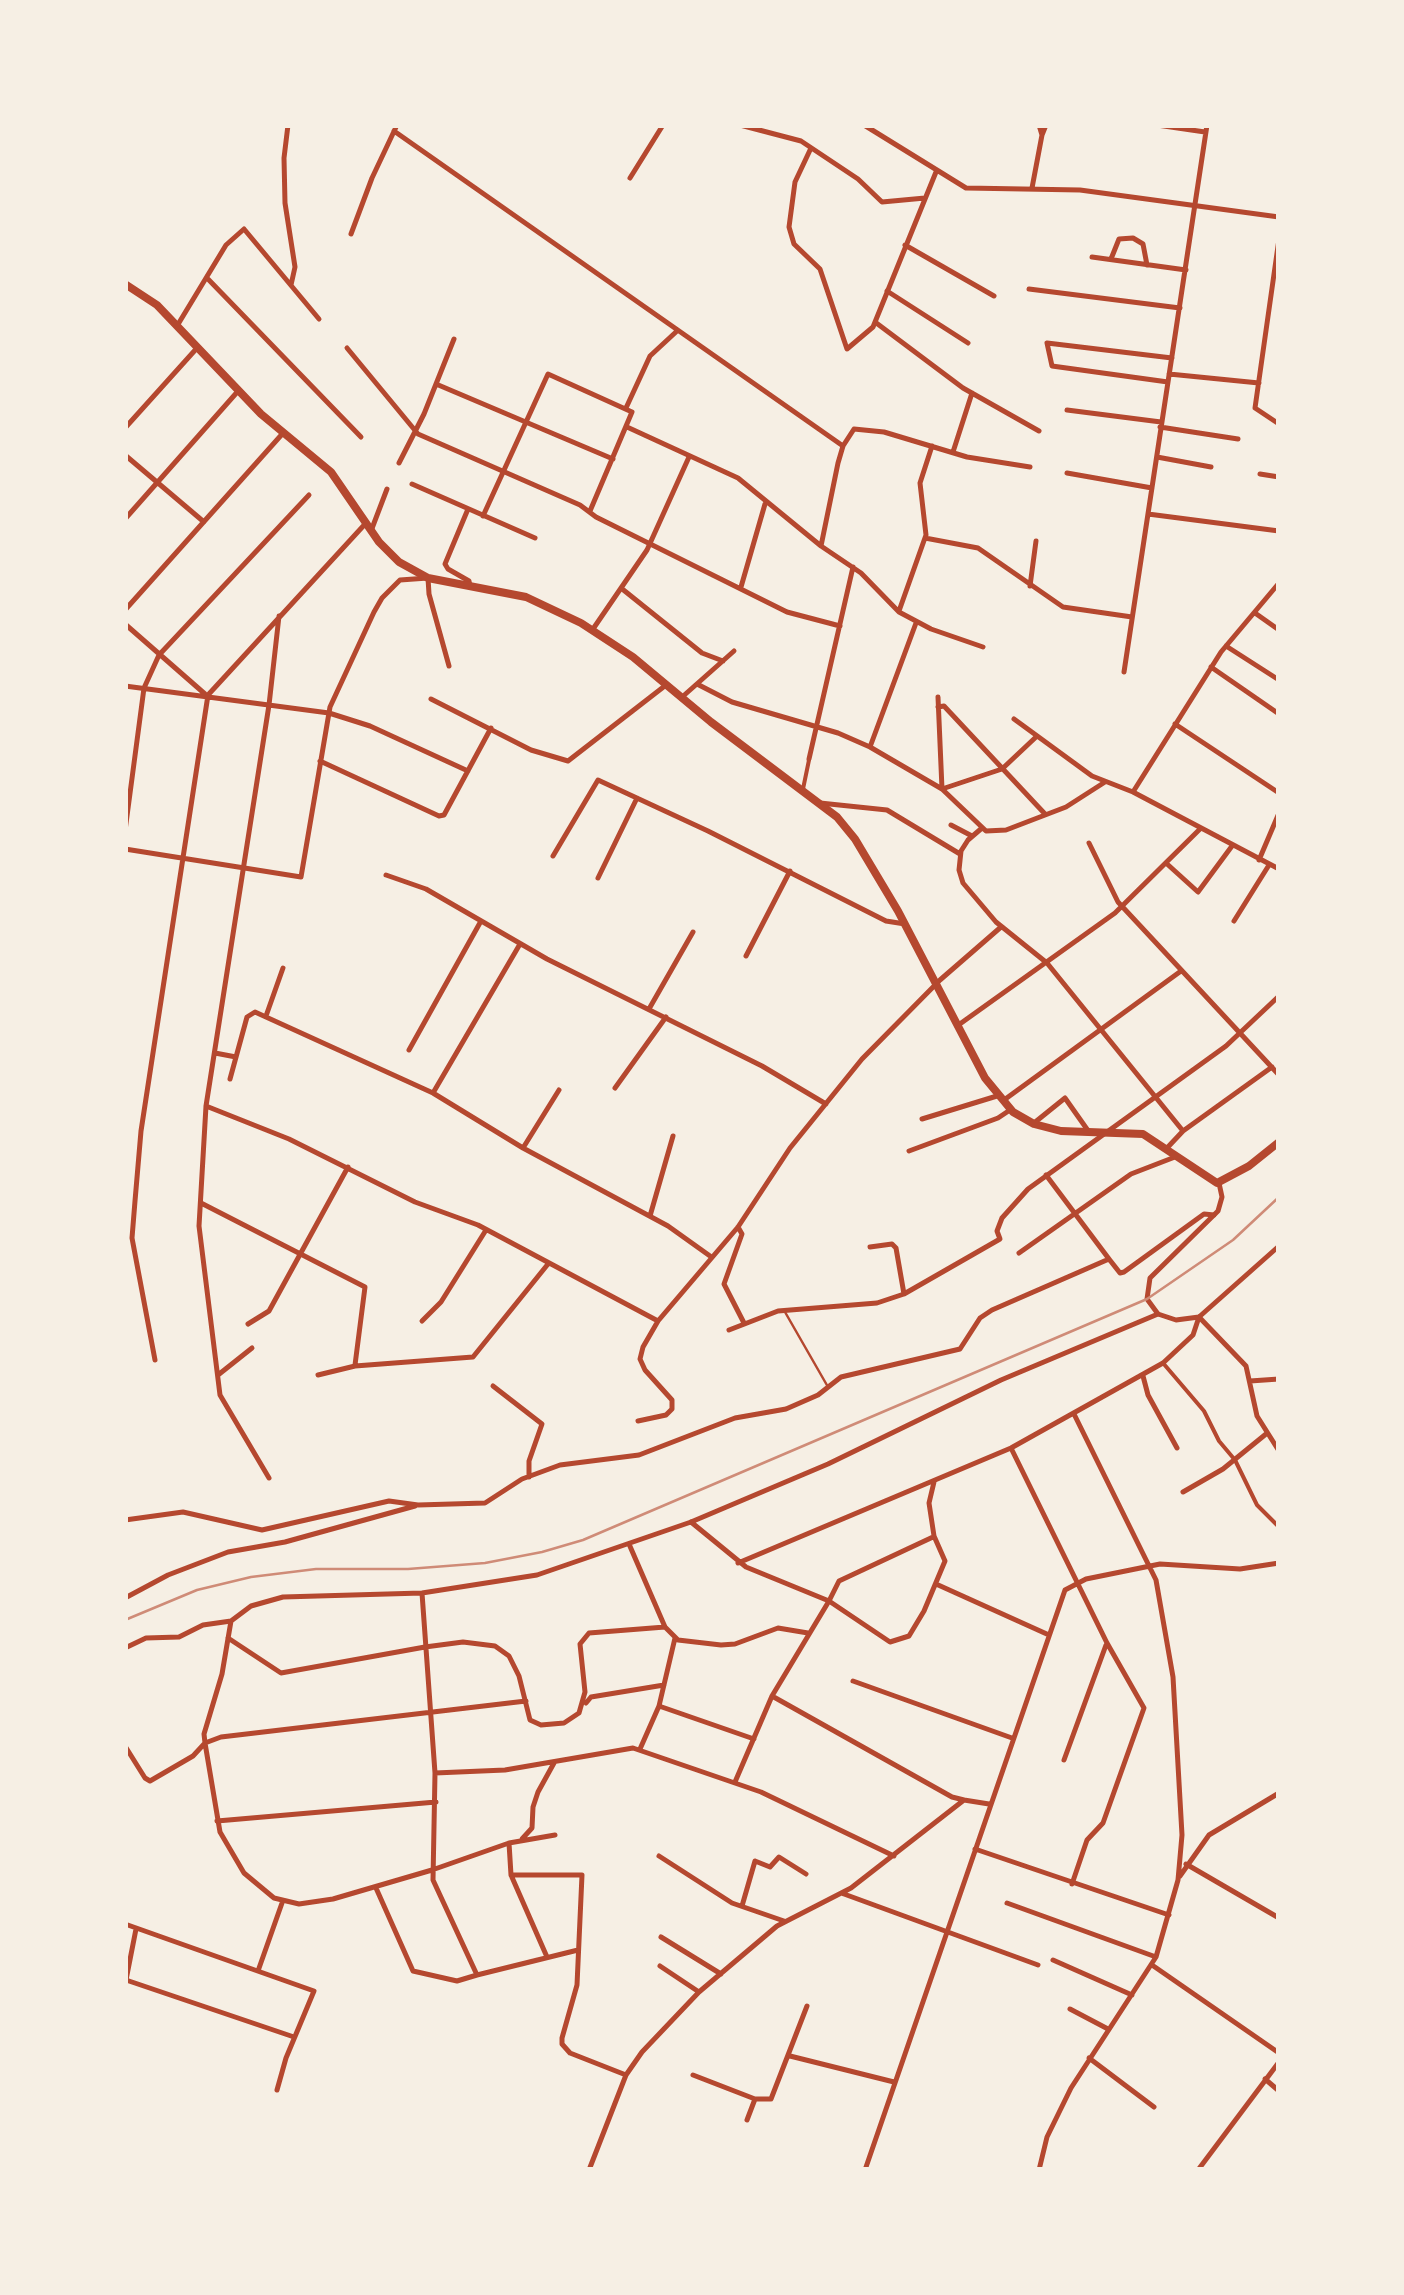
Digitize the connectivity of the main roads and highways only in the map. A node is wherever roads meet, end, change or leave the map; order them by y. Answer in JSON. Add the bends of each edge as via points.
{"nodes":[{"id":1,"x":125,"y":284,"type":"edge"},
{"id":2,"x":1279,"y":1142,"type":"edge"}],
"edges":[{"from":1,"to":2,"type":"main road","via":[[148,298],[336,478],[399,562],[428,578],[526,598],[593,630],[820,802],[850,832],[1010,1110],[1060,1131],[1138,1132],[1219,1183]]}]}
